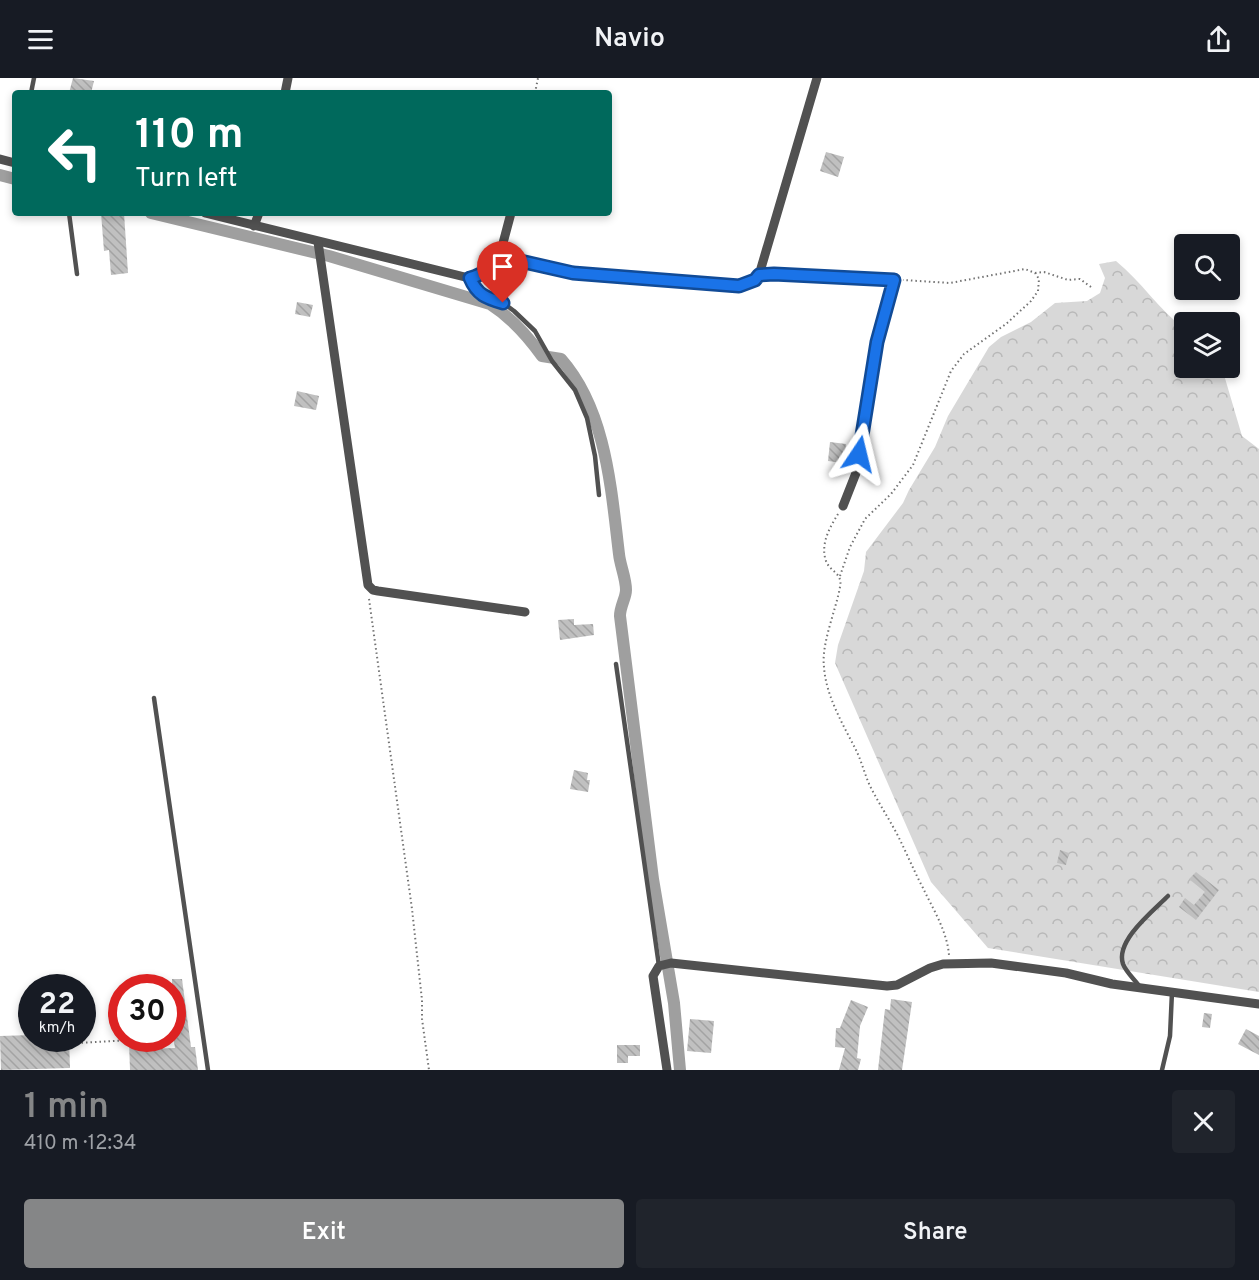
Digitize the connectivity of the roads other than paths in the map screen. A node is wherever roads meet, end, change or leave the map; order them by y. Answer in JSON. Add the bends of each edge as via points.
{"nodes":[{"id":1,"x":817,"y":78,"type":"edge"},
{"id":2,"x":69,"y":216,"type":"edge"},
{"id":3,"x":217,"y":216,"type":"edge"},
{"id":4,"x":259,"y":216,"type":"edge"},
{"id":5,"x":510,"y":216,"type":"edge"},
{"id":6,"x":255,"y":226,"type":"junction"},
{"id":7,"x":318,"y":242,"type":"junction"},
{"id":8,"x":498,"y":262,"type":"junction"},
{"id":9,"x":77,"y":274,"type":"dead end"},
{"id":10,"x":759,"y":275,"type":"junction"},
{"id":11,"x":470,"y":278,"type":"junction"},
{"id":12,"x":599,"y":495,"type":"dead end"},
{"id":13,"x":843,"y":506,"type":"road end"},
{"id":14,"x":525,"y":612,"type":"dead end"},
{"id":15,"x":616,"y":664,"type":"dead end"},
{"id":16,"x":154,"y":698,"type":"dead end"},
{"id":17,"x":1168,"y":896,"type":"dead end"},
{"id":18,"x":664,"y":964,"type":"junction"},
{"id":19,"x":1140,"y":988,"type":"junction"},
{"id":20,"x":1172,"y":992,"type":"junction"},
{"id":21,"x":1259,"y":1004,"type":"edge"},
{"id":22,"x":208,"y":1070,"type":"edge"},
{"id":23,"x":667,"y":1070,"type":"edge"},
{"id":24,"x":1162,"y":1070,"type":"edge"}],
"edges":[{"from":1,"to":10,"type":"street"},
{"from":2,"to":9,"type":"lane"},
{"from":3,"to":6,"type":"street"},
{"from":4,"to":6,"type":"street"},
{"from":5,"to":8,"type":"street"},
{"from":6,"to":7,"type":"street"},
{"from":7,"to":11,"type":"street"},
{"from":7,"to":14,"type":"street","via":[[368,585],[378,591]]},
{"from":8,"to":10,"type":"street","via":[[514,258],[573,273],[739,286]]},
{"from":8,"to":11,"type":"street"},
{"from":10,"to":13,"type":"street","via":[[894,280],[877,342],[856,473]]},
{"from":11,"to":12,"type":"lane","via":[[480,296],[503,303],[535,331],[575,390],[587,418]]},
{"from":15,"to":18,"type":"lane"},
{"from":16,"to":22,"type":"lane"},
{"from":17,"to":19,"type":"lane","via":[[1126,940],[1122,950],[1123,964]]},
{"from":18,"to":19,"type":"street","via":[[897,986],[930,968],[991,963]]},
{"from":18,"to":23,"type":"street","via":[[653,976]]},
{"from":19,"to":20,"type":"street"},
{"from":20,"to":21,"type":"street"},
{"from":20,"to":24,"type":"lane","via":[[1170,1036]]}]}
